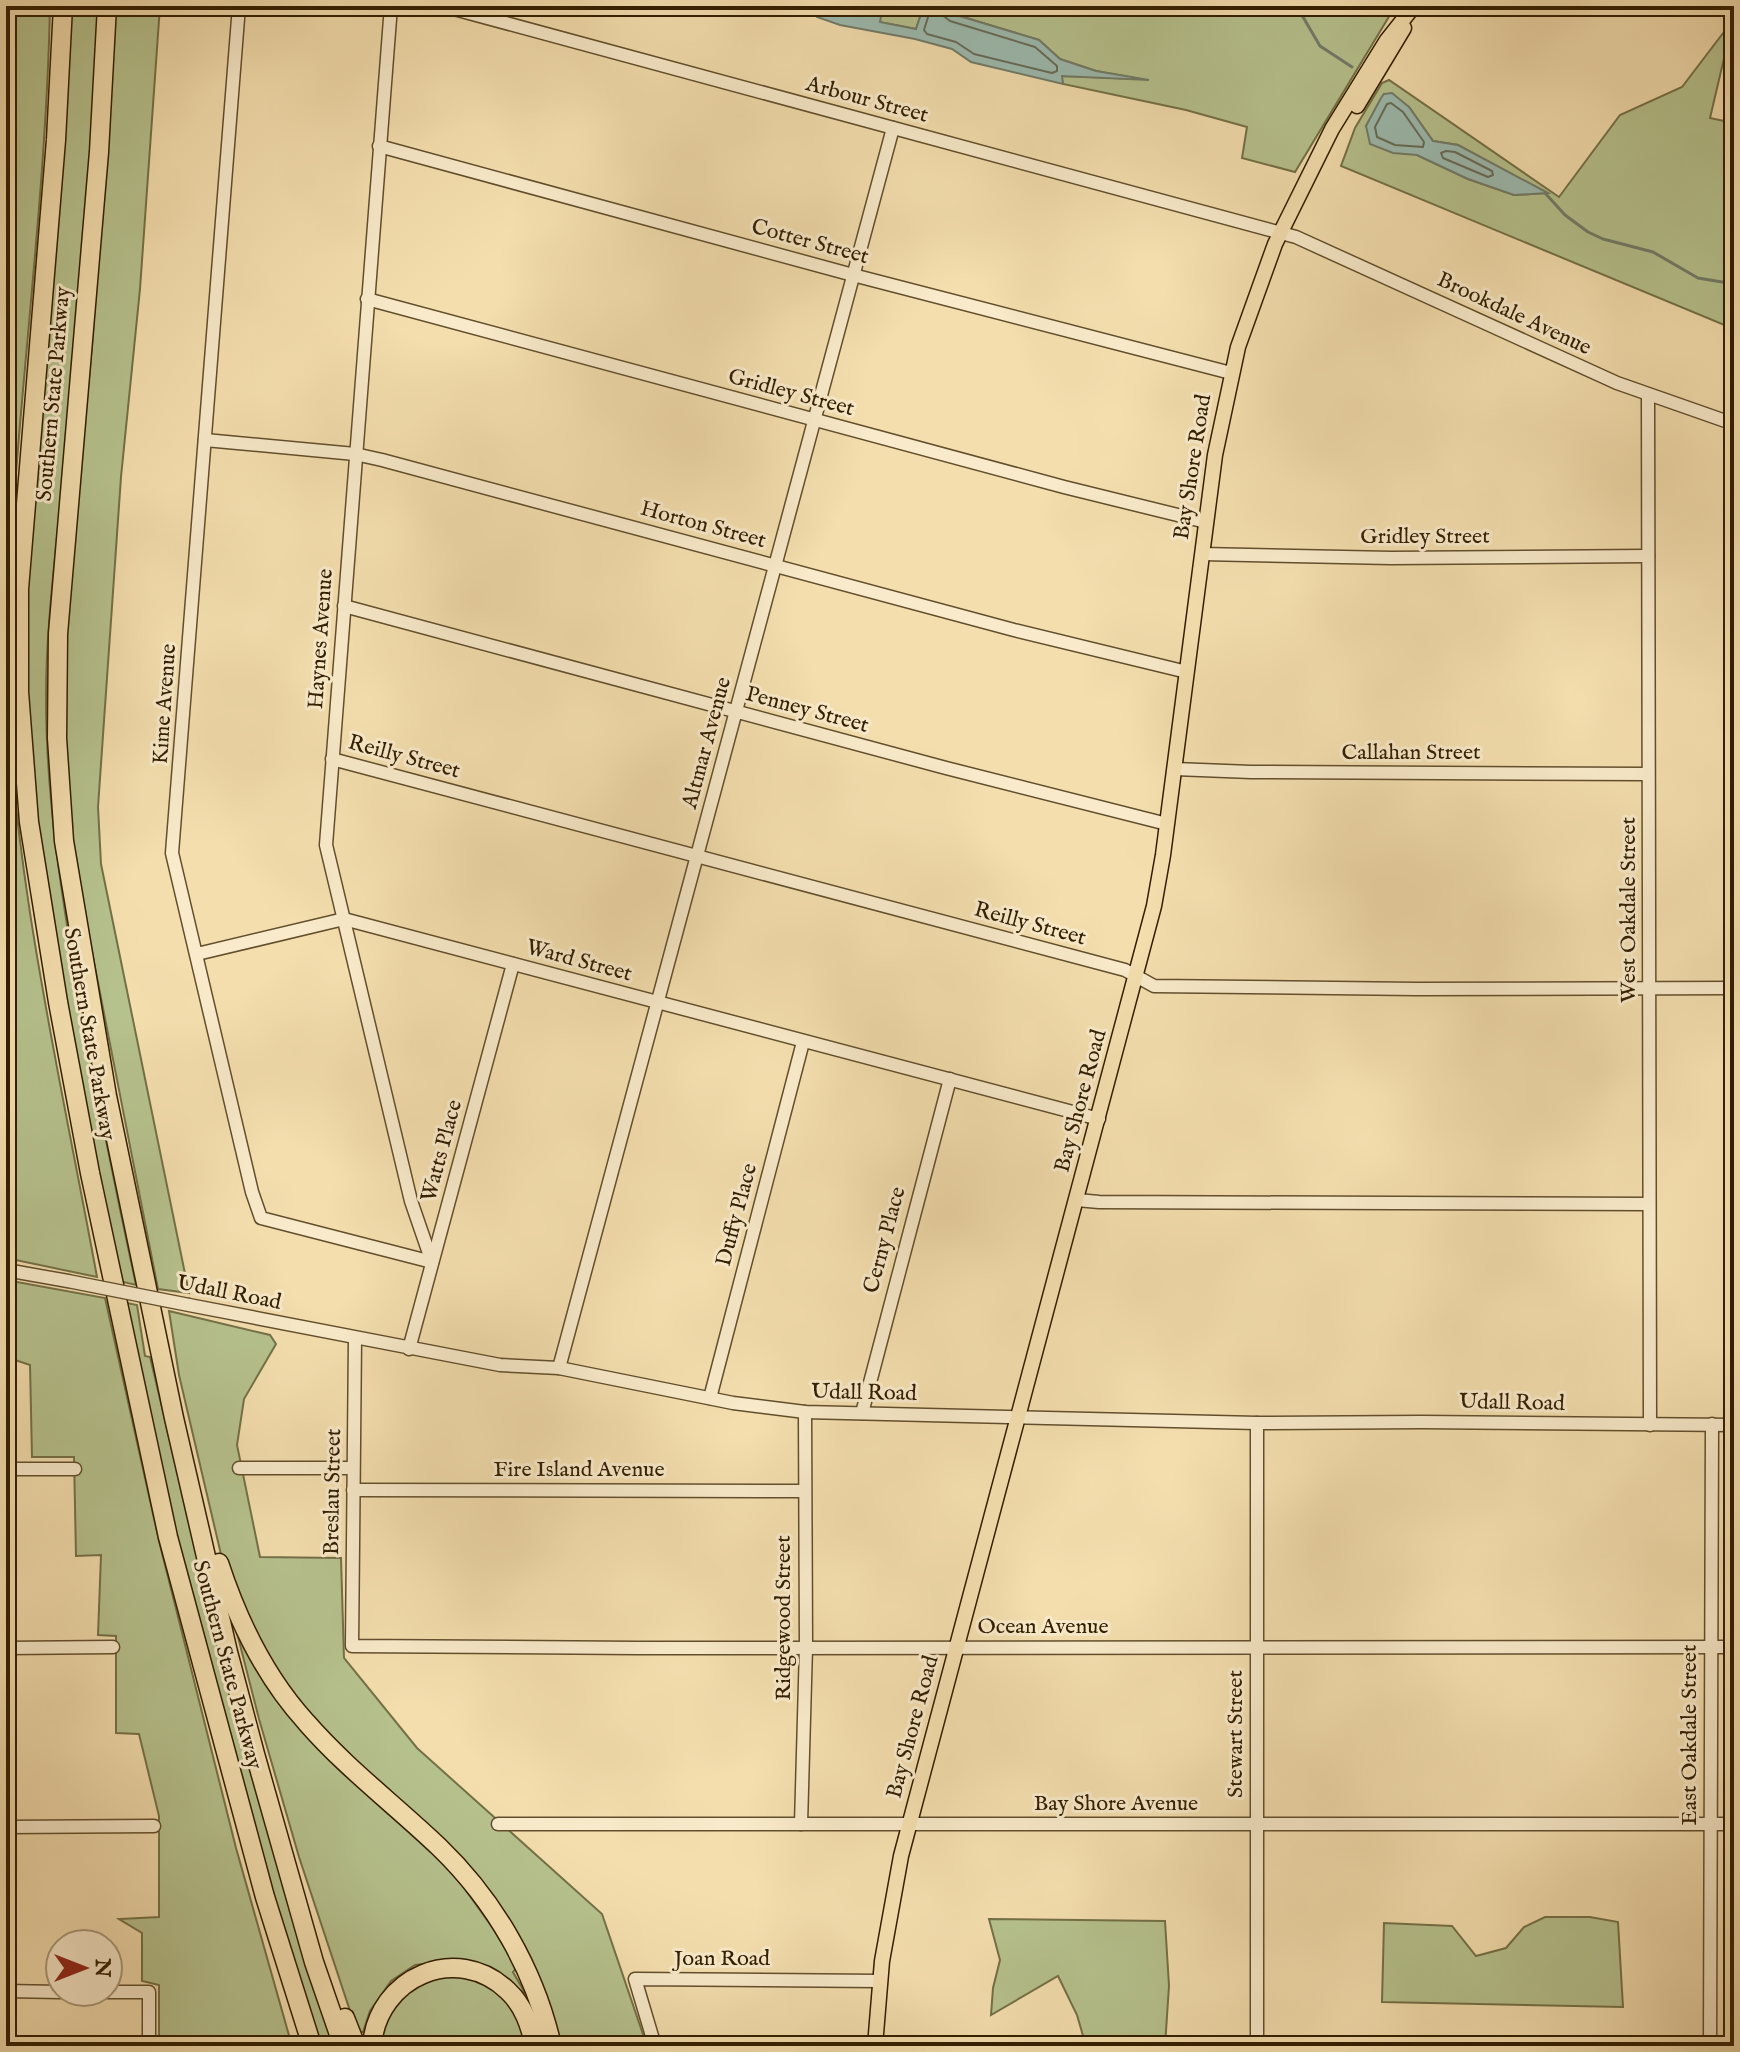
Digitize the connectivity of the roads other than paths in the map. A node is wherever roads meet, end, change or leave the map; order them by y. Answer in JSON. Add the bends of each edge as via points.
{"nodes":[{"id":1,"x":63,"y":6,"type":"edge"},
{"id":2,"x":107,"y":6,"type":"edge"},
{"id":3,"x":239,"y":6,"type":"edge"},
{"id":4,"x":391,"y":6,"type":"edge"},
{"id":5,"x":443,"y":6,"type":"edge"},
{"id":6,"x":1414,"y":6,"type":"edge"},
{"id":7,"x":893,"y":128,"type":"junction"},
{"id":8,"x":379,"y":146,"type":"junction"},
{"id":9,"x":1281,"y":232,"type":"junction"},
{"id":10,"x":853,"y":275,"type":"junction"},
{"id":11,"x":367,"y":299,"type":"junction"},
{"id":12,"x":1231,"y":373,"type":"junction"},
{"id":13,"x":1648,"y":395,"type":"junction"},
{"id":14,"x":813,"y":420,"type":"junction"},
{"id":15,"x":1734,"y":424,"type":"edge"},
{"id":16,"x":205,"y":440,"type":"junction"},
{"id":17,"x":355,"y":454,"type":"junction"},
{"id":18,"x":1206,"y":522,"type":"junction"},
{"id":19,"x":1202,"y":554,"type":"junction"},
{"id":20,"x":1648,"y":556,"type":"junction"},
{"id":21,"x":774,"y":565,"type":"junction"},
{"id":22,"x":344,"y":606,"type":"junction"},
{"id":23,"x":1187,"y":672,"type":"junction"},
{"id":24,"x":735,"y":712,"type":"junction"},
{"id":25,"x":332,"y":759,"type":"junction"},
{"id":26,"x":1175,"y":769,"type":"junction"},
{"id":27,"x":1648,"y":774,"type":"junction"},
{"id":28,"x":1167,"y":824,"type":"junction"},
{"id":29,"x":697,"y":857,"type":"junction"},
{"id":30,"x":344,"y":919,"type":"junction"},
{"id":31,"x":197,"y":954,"type":"junction"},
{"id":32,"x":513,"y":964,"type":"junction"},
{"id":33,"x":1137,"y":978,"type":"junction"},
{"id":34,"x":1650,"y":988,"type":"junction"},
{"id":35,"x":1734,"y":988,"type":"edge"},
{"id":36,"x":658,"y":1003,"type":"junction"},
{"id":37,"x":803,"y":1042,"type":"junction"},
{"id":38,"x":950,"y":1079,"type":"junction"},
{"id":39,"x":1099,"y":1119,"type":"junction"},
{"id":40,"x":1077,"y":1200,"type":"junction"},
{"id":41,"x":1649,"y":1204,"type":"junction"},
{"id":42,"x":432,"y":1262,"type":"junction"},
{"id":43,"x":6,"y":1270,"type":"edge"},
{"id":44,"x":355,"y":1339,"type":"junction"},
{"id":45,"x":409,"y":1349,"type":"junction"},
{"id":46,"x":559,"y":1368,"type":"junction"},
{"id":47,"x":710,"y":1398,"type":"junction"},
{"id":48,"x":805,"y":1412,"type":"junction"},
{"id":49,"x":862,"y":1413,"type":"junction"},
{"id":50,"x":1019,"y":1417,"type":"junction"},
{"id":51,"x":1257,"y":1423,"type":"junction"},
{"id":52,"x":1712,"y":1424,"type":"junction"},
{"id":53,"x":1650,"y":1425,"type":"junction"},
{"id":54,"x":1734,"y":1425,"type":"edge"},
{"id":55,"x":239,"y":1468,"type":"dead end"},
{"id":56,"x":353,"y":1468,"type":"junction"},
{"id":57,"x":6,"y":1469,"type":"edge"},
{"id":58,"x":75,"y":1469,"type":"dead end"},
{"id":59,"x":189,"y":1485,"type":"junction"},
{"id":60,"x":353,"y":1490,"type":"junction"},
{"id":61,"x":804,"y":1491,"type":"junction"},
{"id":62,"x":214,"y":1587,"type":"junction"},
{"id":63,"x":352,"y":1646,"type":"joint"},
{"id":64,"x":1257,"y":1646,"type":"junction"},
{"id":65,"x":113,"y":1647,"type":"dead end"},
{"id":66,"x":806,"y":1647,"type":"junction"},
{"id":67,"x":957,"y":1647,"type":"junction"},
{"id":68,"x":1710,"y":1647,"type":"junction"},
{"id":69,"x":1734,"y":1647,"type":"edge"},
{"id":70,"x":6,"y":1648,"type":"edge"},
{"id":71,"x":1256,"y":1823,"type":"junction"},
{"id":72,"x":498,"y":1824,"type":"dead end"},
{"id":73,"x":801,"y":1824,"type":"junction"},
{"id":74,"x":1710,"y":1824,"type":"junction"},
{"id":75,"x":1734,"y":1824,"type":"edge"},
{"id":76,"x":909,"y":1825,"type":"junction"},
{"id":77,"x":154,"y":1826,"type":"dead end"},
{"id":78,"x":6,"y":1827,"type":"edge"},
{"id":79,"x":285,"y":1963,"type":"junction"},
{"id":80,"x":879,"y":1981,"type":"junction"},
{"id":81,"x":6,"y":1991,"type":"edge"},
{"id":82,"x":44,"y":1992,"type":"edge"},
{"id":83,"x":124,"y":1992,"type":"edge"},
{"id":84,"x":149,"y":2046,"type":"edge"},
{"id":85,"x":301,"y":2046,"type":"edge"},
{"id":86,"x":312,"y":2046,"type":"edge"},
{"id":87,"x":343,"y":2046,"type":"edge"},
{"id":88,"x":356,"y":2046,"type":"edge"},
{"id":89,"x":372,"y":2046,"type":"edge"},
{"id":90,"x":535,"y":2046,"type":"edge"},
{"id":91,"x":552,"y":2046,"type":"edge"},
{"id":92,"x":655,"y":2046,"type":"edge"},
{"id":93,"x":875,"y":2046,"type":"edge"},
{"id":94,"x":1257,"y":2046,"type":"edge"},
{"id":95,"x":1710,"y":2046,"type":"edge"}],
"edges":[{"from":1,"to":79,"type":"highway","name":"Southern State Parkway","via":[[20,562],[19,692],[26,797],[75,1093],[168,1537]]},
{"from":2,"to":59,"type":"highway","name":"Southern State Parkway","via":[[58,634],[59,789],[100,1062]]},
{"from":3,"to":16,"type":"street","name":"Kime Avenue"},
{"from":4,"to":8,"type":"street","name":"Haynes Avenue"},
{"from":5,"to":7,"type":"street","name":"Arbour Street"},
{"from":6,"to":9,"type":"main road","name":"Bay Shore Road"},
{"from":7,"to":9,"type":"street","name":"Arbour Street"},
{"from":7,"to":10,"type":"street","name":"Altmar Avenue"},
{"from":8,"to":10,"type":"street","name":"Cotter Street"},
{"from":8,"to":11,"type":"street","name":"Haynes Avenue"},
{"from":9,"to":12,"type":"main road","name":"Bay Shore Road"},
{"from":9,"to":13,"type":"street","name":"Brookdale Avenue"},
{"from":10,"to":12,"type":"street","name":"Cotter Street"},
{"from":10,"to":14,"type":"street","name":"Altmar Avenue"},
{"from":11,"to":14,"type":"street","name":"Gridley Street"},
{"from":11,"to":17,"type":"street","name":"Haynes Avenue"},
{"from":12,"to":18,"type":"main road","name":"Bay Shore Road"},
{"from":13,"to":15,"type":"street","name":"Brookdale Avenue"},
{"from":13,"to":20,"type":"street","name":"West Oakdale Street"},
{"from":14,"to":18,"type":"street","name":"Gridley Street"},
{"from":14,"to":21,"type":"street","name":"Altmar Avenue"},
{"from":16,"to":17,"type":"street","name":"Horton Street"},
{"from":16,"to":31,"type":"street","name":"Kime Avenue","via":[[172,853]]},
{"from":17,"to":21,"type":"street","name":"Horton Street"},
{"from":17,"to":22,"type":"street","name":"Haynes Avenue"},
{"from":18,"to":19,"type":"main road","name":"Bay Shore Road"},
{"from":19,"to":20,"type":"street","name":"Gridley Street"},
{"from":19,"to":23,"type":"main road","name":"Bay Shore Road"},
{"from":20,"to":27,"type":"street","name":"West Oakdale Street"},
{"from":21,"to":23,"type":"street","name":"Horton Street"},
{"from":21,"to":24,"type":"street","name":"Altmar Avenue"},
{"from":22,"to":24,"type":"street","name":"Penney Street"},
{"from":22,"to":25,"type":"street","name":"Haynes Avenue"},
{"from":23,"to":26,"type":"main road","name":"Bay Shore Road"},
{"from":24,"to":28,"type":"street","name":"Penney Street"},
{"from":24,"to":29,"type":"street","name":"Altmar Avenue"},
{"from":25,"to":29,"type":"street","name":"Reilly Street"},
{"from":25,"to":30,"type":"street","name":"Haynes Avenue","via":[[326,845]]},
{"from":26,"to":27,"type":"street","name":"Callahan Street"},
{"from":26,"to":28,"type":"main road","name":"Bay Shore Road"},
{"from":27,"to":34,"type":"street","name":"West Oakdale Street"},
{"from":28,"to":33,"type":"main road","name":"Bay Shore Road"},
{"from":29,"to":33,"type":"street","name":"Reilly Street","via":[[1125,970]]},
{"from":29,"to":36,"type":"street","name":"Altmar Avenue"},
{"from":30,"to":31,"type":"street","name":"Ward Street"},
{"from":30,"to":32,"type":"street","name":"Ward Street"},
{"from":30,"to":42,"type":"street","name":"Haynes Avenue","via":[[411,1201]]},
{"from":31,"to":42,"type":"street","name":"Kime Avenue","via":[[261,1218]]},
{"from":32,"to":36,"type":"street","name":"Ward Street"},
{"from":32,"to":42,"type":"street","name":"Watts Place"},
{"from":33,"to":34,"type":"street","name":"Reilly Street","via":[[1157,986]]},
{"from":33,"to":39,"type":"main road","name":"Bay Shore Road"},
{"from":34,"to":35,"type":"street","name":"Reilly Street"},
{"from":34,"to":41,"type":"street","name":"West Oakdale Street"},
{"from":36,"to":37,"type":"street","name":"Ward Street"},
{"from":36,"to":46,"type":"street","name":"Altmar Avenue"},
{"from":37,"to":38,"type":"street","name":"Ward Street"},
{"from":37,"to":47,"type":"street","name":"Duffy Place"},
{"from":38,"to":39,"type":"street","name":"Ward Street"},
{"from":38,"to":49,"type":"street","name":"Cerny Place"},
{"from":39,"to":40,"type":"main road","name":"Bay Shore Road"},
{"from":40,"to":41,"type":"street"},
{"from":40,"to":50,"type":"main road","name":"Bay Shore Road"},
{"from":41,"to":53,"type":"street","name":"West Oakdale Street"},
{"from":42,"to":45,"type":"street","name":"Watts Place"},
{"from":43,"to":44,"type":"street","name":"Udall Road","bridge":true},
{"from":44,"to":45,"type":"street","name":"Udall Road"},
{"from":44,"to":56,"type":"street","name":"Breslau Street"},
{"from":45,"to":46,"type":"street","name":"Udall Road","via":[[500,1365]]},
{"from":46,"to":47,"type":"street","name":"Udall Road"},
{"from":47,"to":48,"type":"street","name":"Udall Road"},
{"from":48,"to":49,"type":"street","name":"Udall Road"},
{"from":48,"to":61,"type":"street","name":"Ridgewood Street"},
{"from":49,"to":50,"type":"street","name":"Udall Road"},
{"from":50,"to":51,"type":"street","name":"Udall Road"},
{"from":50,"to":67,"type":"main road","name":"Bay Shore Road"},
{"from":51,"to":53,"type":"street","name":"Udall Road"},
{"from":51,"to":64,"type":"street","name":"Stewart Street"},
{"from":52,"to":53,"type":"street","name":"Udall Road"},
{"from":52,"to":54,"type":"street","name":"Udall Road"},
{"from":52,"to":68,"type":"street","name":"East Oakdale Street"},
{"from":55,"to":56,"type":"street"},
{"from":56,"to":60,"type":"street","name":"Breslau Street"},
{"from":57,"to":58,"type":"street"},
{"from":59,"to":62,"type":"highway","name":"Southern State Parkway"},
{"from":59,"to":91,"type":"highway","via":[[238,1614],[266,1668],[313,1730],[478,1890],[519,1956]]},
{"from":60,"to":61,"type":"street","name":"Fire Island Avenue"},
{"from":60,"to":63,"type":"street","name":"Breslau Street"},
{"from":61,"to":66,"type":"street","name":"Ridgewood Street"},
{"from":62,"to":87,"type":"highway","name":"Southern State Parkway","via":[[264,1787]]},
{"from":62,"to":88,"type":"highway","name":"Southern State Parkway","via":[[323,1953]]},
{"from":63,"to":66,"type":"street","name":"Ocean Avenue"},
{"from":64,"to":67,"type":"street","name":"Ocean Avenue"},
{"from":64,"to":68,"type":"street","name":"Ocean Avenue"},
{"from":64,"to":71,"type":"street","name":"Stewart Street"},
{"from":65,"to":70,"type":"street"},
{"from":66,"to":67,"type":"street","name":"Ocean Avenue"},
{"from":66,"to":73,"type":"street","name":"Ridgewood Street"},
{"from":67,"to":76,"type":"main road","name":"Bay Shore Road"},
{"from":68,"to":69,"type":"street","name":"Ocean Avenue"},
{"from":68,"to":74,"type":"street","name":"East Oakdale Street"},
{"from":71,"to":74,"type":"street","name":"Bay Shore Avenue"},
{"from":71,"to":76,"type":"street","name":"Bay Shore Avenue"},
{"from":71,"to":94,"type":"street","name":"Stewart Street"},
{"from":72,"to":73,"type":"street","name":"Bay Shore Avenue"},
{"from":73,"to":76,"type":"street","name":"Bay Shore Avenue"},
{"from":74,"to":75,"type":"street","name":"Bay Shore Avenue"},
{"from":74,"to":95,"type":"street","name":"East Oakdale Street"},
{"from":76,"to":80,"type":"main road","name":"Bay Shore Road"},
{"from":77,"to":78,"type":"street"},
{"from":79,"to":85,"type":"highway"},
{"from":79,"to":86,"type":"highway","name":"Southern State Parkway"},
{"from":80,"to":92,"type":"street","name":"Joan Road","via":[[635,1979]]},
{"from":80,"to":93,"type":"main road","name":"Bay Shore Road"},
{"from":81,"to":82,"type":"street"},
{"from":83,"to":84,"type":"street","via":[[149,1992]]},
{"from":89,"to":90,"type":"highway","via":[[378,2016],[394,1992],[417,1976],[446,1969],[475,1972],[508,1992],[526,2016]]}]}
